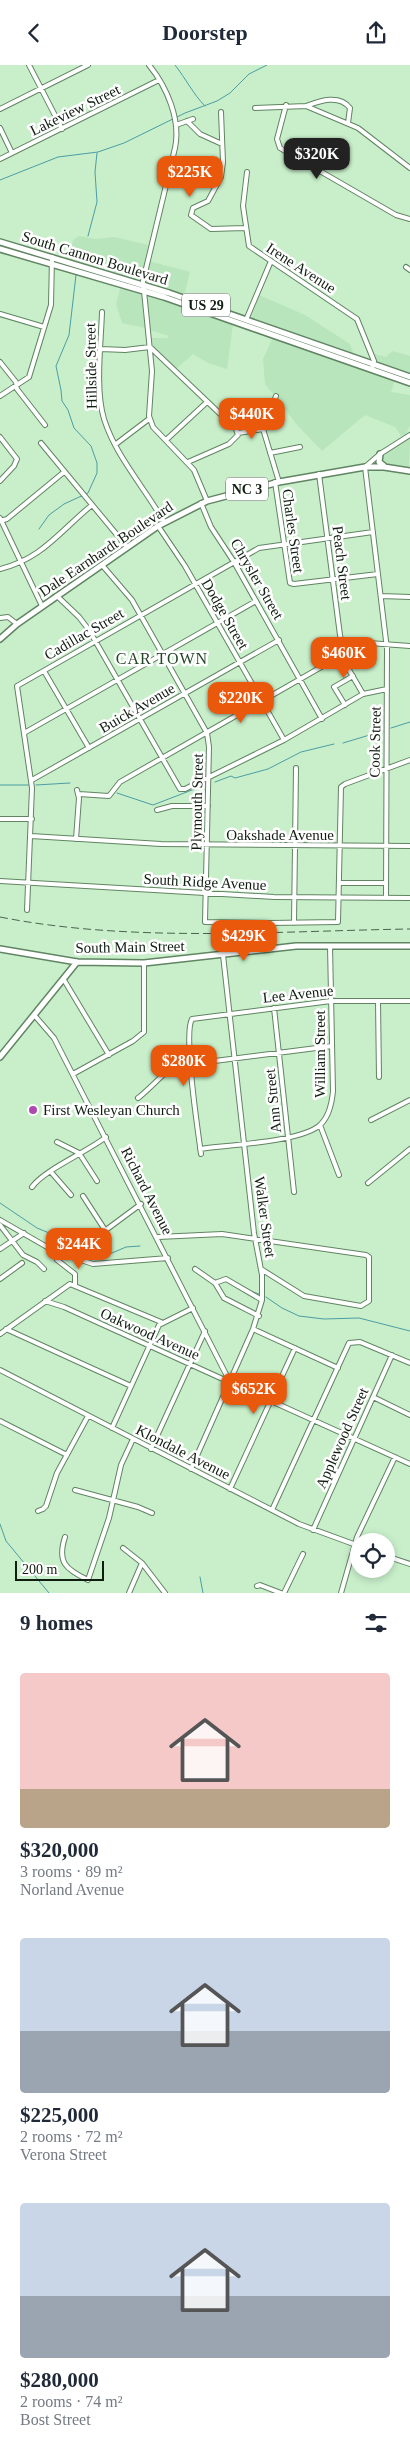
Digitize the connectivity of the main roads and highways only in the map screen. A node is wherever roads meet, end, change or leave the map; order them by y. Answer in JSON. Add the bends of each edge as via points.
{"nodes":[{"id":1,"x":0,"y":242,"type":"edge"},
{"id":2,"x":0,"y":249,"type":"edge"},
{"id":3,"x":144,"y":288,"type":"junction"},
{"id":4,"x":278,"y":334,"type":"junction"},
{"id":5,"x":373,"y":367,"type":"junction"},
{"id":6,"x":410,"y":377,"type":"edge"},
{"id":7,"x":410,"y":383,"type":"edge"},
{"id":8,"x":380,"y":454,"type":"road end"},
{"id":9,"x":384,"y":467,"type":"junction"},
{"id":10,"x":410,"y":471,"type":"edge"},
{"id":11,"x":0,"y":639,"type":"edge"},
{"id":12,"x":410,"y":945,"type":"edge"},
{"id":13,"x":0,"y":949,"type":"edge"},
{"id":14,"x":77,"y":962,"type":"junction"},
{"id":15,"x":0,"y":1057,"type":"edge"}],
"edges":[{"from":1,"to":3,"type":"main road","name":"South Cannon Boulevard","number":"US 29"},
{"from":2,"to":3,"type":"main road","name":"South Cannon Boulevard","number":"US 29"},
{"from":3,"to":4,"type":"main road","name":"South Cannon Boulevard","number":"US 29"},
{"from":3,"to":4,"type":"main road","name":"South Cannon Boulevard","number":"US 29","via":[[246,320]]},
{"from":4,"to":5,"type":"main road","name":"South Cannon Boulevard","number":"US 29"},
{"from":5,"to":6,"type":"main road","name":"South Cannon Boulevard","number":"US 29"},
{"from":5,"to":7,"type":"main road","name":"South Cannon Boulevard","number":"US 29"},
{"from":8,"to":9,"type":"main road","via":[[379,462]]},
{"from":9,"to":10,"type":"main road","name":"Dale Earnhardt Boulevard","number":"NC 3"},
{"from":9,"to":11,"type":"main road","name":"Dale Earnhardt Boulevard","number":"NC 3","via":[[364,467],[277,482],[201,503],[164,522],[127,547]]},
{"from":12,"to":14,"type":"main road","name":"South Main Street","via":[[296,946],[144,963]]},
{"from":13,"to":14,"type":"main road","name":"South Main Street"},
{"from":14,"to":15,"type":"main road"}]}
